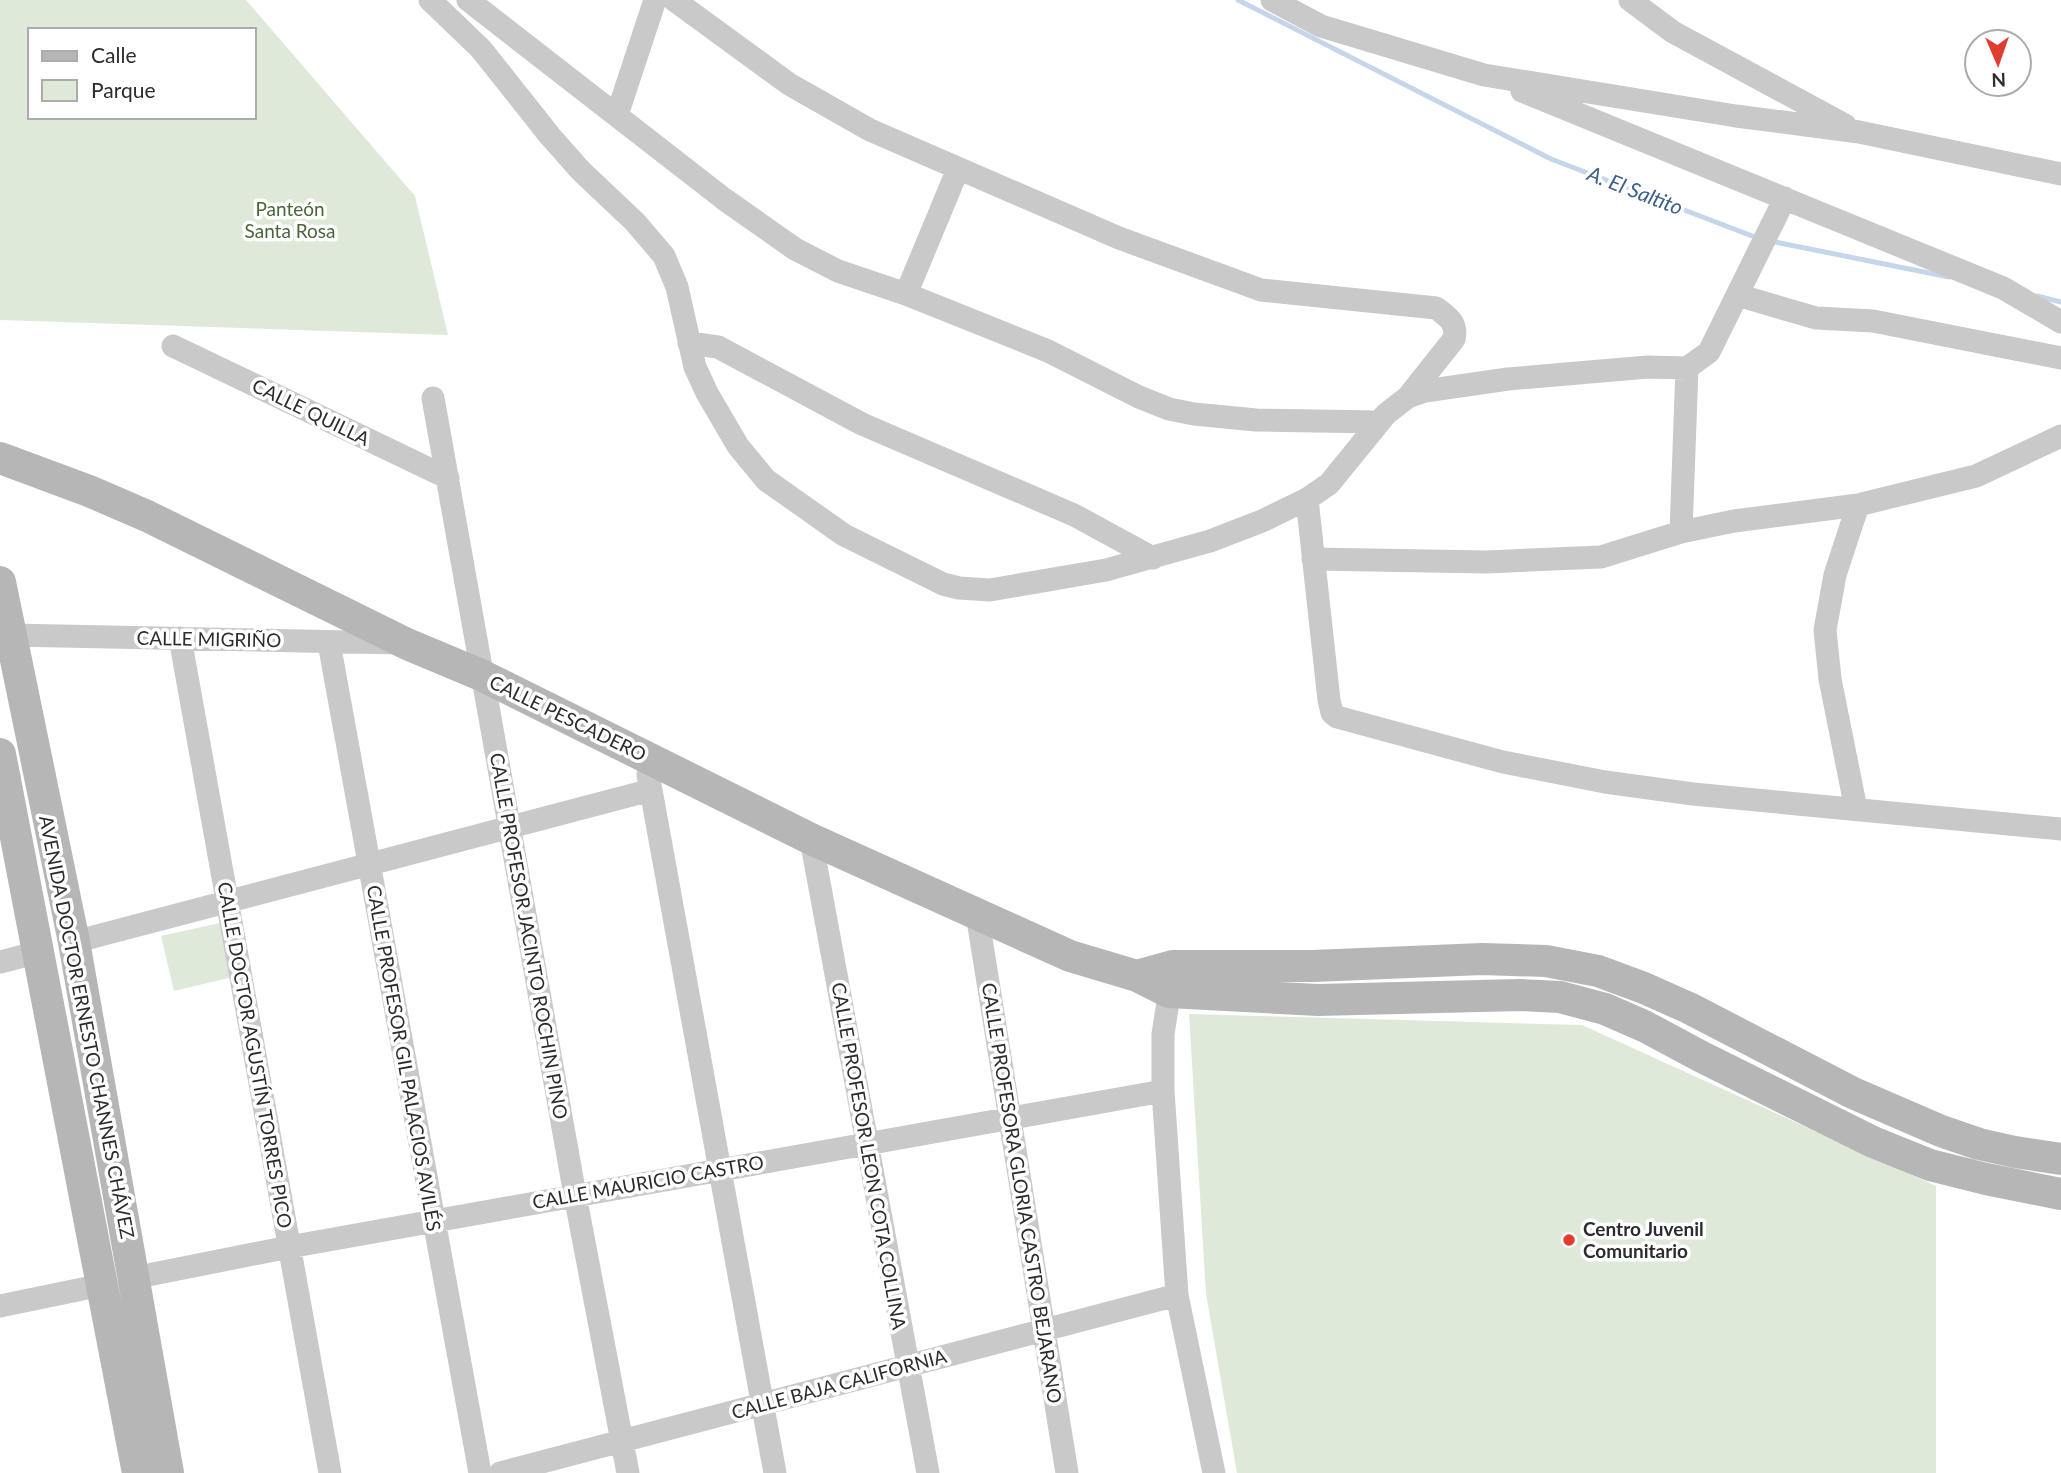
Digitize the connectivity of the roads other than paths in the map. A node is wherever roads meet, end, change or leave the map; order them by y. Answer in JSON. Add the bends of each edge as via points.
{"nodes":[{"id":1,"x":430,"y":0,"type":"edge"},
{"id":2,"x":468,"y":0,"type":"edge"},
{"id":3,"x":655,"y":0,"type":"edge"},
{"id":4,"x":674,"y":0,"type":"edge"},
{"id":5,"x":1272,"y":0,"type":"edge"},
{"id":6,"x":1630,"y":0,"type":"edge"},
{"id":7,"x":1484,"y":75,"type":"junction"},
{"id":8,"x":617,"y":115,"type":"junction"},
{"id":9,"x":1858,"y":132,"type":"junction"},
{"id":10,"x":958,"y":169,"type":"junction"},
{"id":11,"x":2055,"y":172,"type":"edge"},
{"id":12,"x":1785,"y":198,"type":"junction"},
{"id":13,"x":906,"y":294,"type":"junction"},
{"id":14,"x":1737,"y":295,"type":"junction"},
{"id":15,"x":2061,"y":322,"type":"edge"},
{"id":16,"x":690,"y":342,"type":"junction"},
{"id":17,"x":173,"y":346,"type":"dead end"},
{"id":18,"x":2061,"y":358,"type":"edge"},
{"id":19,"x":1687,"y":368,"type":"junction"},
{"id":20,"x":1408,"y":397,"type":"junction"},
{"id":21,"x":433,"y":398,"type":"dead end"},
{"id":22,"x":1378,"y":422,"type":"junction"},
{"id":23,"x":2061,"y":436,"type":"edge"},
{"id":24,"x":0,"y":458,"type":"edge"},
{"id":25,"x":449,"y":478,"type":"junction"},
{"id":26,"x":1307,"y":499,"type":"junction"},
{"id":27,"x":1858,"y":505,"type":"junction"},
{"id":28,"x":1681,"y":532,"type":"junction"},
{"id":29,"x":1153,"y":558,"type":"junction"},
{"id":30,"x":1313,"y":559,"type":"junction"},
{"id":31,"x":0,"y":582,"type":"edge"},
{"id":32,"x":11,"y":635,"type":"junction"},
{"id":33,"x":180,"y":638,"type":"junction"},
{"id":34,"x":329,"y":643,"type":"junction"},
{"id":35,"x":407,"y":643,"type":"junction"},
{"id":36,"x":481,"y":675,"type":"junction"},
{"id":37,"x":0,"y":754,"type":"edge"},
{"id":38,"x":644,"y":755,"type":"junction"},
{"id":39,"x":651,"y":790,"type":"junction"},
{"id":40,"x":1856,"y":809,"type":"junction"},
{"id":41,"x":510,"y":827,"type":"junction"},
{"id":42,"x":2061,"y":829,"type":"edge"},
{"id":43,"x":811,"y":839,"type":"junction"},
{"id":44,"x":368,"y":863,"type":"junction"},
{"id":45,"x":227,"y":901,"type":"junction"},
{"id":46,"x":977,"y":914,"type":"junction"},
{"id":47,"x":74,"y":942,"type":"junction"},
{"id":48,"x":39,"y":951,"type":"junction"},
{"id":49,"x":0,"y":962,"type":"edge"},
{"id":50,"x":1171,"y":979,"type":"junction"},
{"id":51,"x":1769,"y":1052,"type":"junction"},
{"id":52,"x":1750,"y":1081,"type":"junction"},
{"id":53,"x":1163,"y":1091,"type":"junction"},
{"id":54,"x":1011,"y":1116,"type":"junction"},
{"id":55,"x":867,"y":1143,"type":"junction"},
{"id":56,"x":2061,"y":1159,"type":"edge"},
{"id":57,"x":721,"y":1169,"type":"junction"},
{"id":58,"x":2061,"y":1194,"type":"edge"},
{"id":59,"x":575,"y":1195,"type":"junction"},
{"id":60,"x":434,"y":1221,"type":"junction"},
{"id":61,"x":289,"y":1247,"type":"junction"},
{"id":62,"x":134,"y":1278,"type":"junction"},
{"id":63,"x":102,"y":1285,"type":"junction"},
{"id":64,"x":1177,"y":1294,"type":"junction"},
{"id":65,"x":0,"y":1306,"type":"edge"},
{"id":66,"x":1042,"y":1330,"type":"junction"},
{"id":67,"x":908,"y":1366,"type":"junction"},
{"id":68,"x":762,"y":1405,"type":"junction"},
{"id":69,"x":622,"y":1441,"type":"junction"},
{"id":70,"x":138,"y":1473,"type":"edge"},
{"id":71,"x":168,"y":1473,"type":"edge"},
{"id":72,"x":330,"y":1473,"type":"edge"},
{"id":73,"x":480,"y":1473,"type":"edge"},
{"id":74,"x":500,"y":1473,"type":"edge"},
{"id":75,"x":628,"y":1473,"type":"edge"},
{"id":76,"x":775,"y":1473,"type":"edge"},
{"id":77,"x":928,"y":1473,"type":"edge"},
{"id":78,"x":1067,"y":1473,"type":"edge"},
{"id":79,"x":1214,"y":1473,"type":"edge"}],
"edges":[{"from":1,"to":16,"type":"street","via":[[488,56],[581,172],[653,241],[672,271]]},
{"from":2,"to":8,"type":"street"},
{"from":3,"to":8,"type":"street"},
{"from":4,"to":10,"type":"street","via":[[789,84],[870,130]]},
{"from":5,"to":7,"type":"street","via":[[1321,26]]},
{"from":6,"to":9,"type":"street","via":[[1673,32]]},
{"from":7,"to":9,"type":"street"},
{"from":7,"to":12,"type":"street"},
{"from":8,"to":13,"type":"street","via":[[795,249],[838,271]]},
{"from":9,"to":11,"type":"street"},
{"from":10,"to":13,"type":"street"},
{"from":10,"to":20,"type":"street","via":[[1249,288],[1436,308],[1451,321],[1454,339]]},
{"from":12,"to":14,"type":"street"},
{"from":12,"to":15,"type":"street","via":[[2003,288]]},
{"from":13,"to":22,"type":"street","via":[[1048,351],[1169,409],[1256,420]]},
{"from":14,"to":18,"type":"street","via":[[1816,318],[1873,321]]},
{"from":14,"to":19,"type":"street","via":[[1709,352]]},
{"from":16,"to":29,"type":"street","via":[[718,347],[862,424],[1074,515]]},
{"from":16,"to":29,"type":"street","via":[[707,393],[738,446],[766,480],[844,536],[943,584],[990,590]]},
{"from":17,"to":25,"type":"street","name":"CALLE QUILLA"},
{"from":19,"to":20,"type":"street","via":[[1508,379]]},
{"from":19,"to":28,"type":"street"},
{"from":20,"to":22,"type":"street"},
{"from":21,"to":25,"type":"street","name":"CALLE PROFESOR JACINTO ROCHIN PINO"},
{"from":22,"to":26,"type":"street","via":[[1329,484]]},
{"from":23,"to":27,"type":"street","via":[[1976,476]]},
{"from":24,"to":35,"type":"street","name":"CALLE PESCADERO","via":[[146,516]]},
{"from":25,"to":36,"type":"street","name":"CALLE PROFESOR JACINTO ROCHIN PINO"},
{"from":26,"to":29,"type":"street","via":[[1210,541]]},
{"from":26,"to":30,"type":"street"},
{"from":27,"to":28,"type":"street"},
{"from":27,"to":40,"type":"street","via":[[1835,575],[1825,630]]},
{"from":28,"to":30,"type":"street","via":[[1601,557],[1486,562]]},
{"from":30,"to":40,"type":"street","via":[[1329,701],[1337,717],[1503,762],[1605,782]]},
{"from":31,"to":32,"type":"street","name":"AVENIDA DOCTOR ERNESTO CHANNES CHÁVEZ"},
{"from":32,"to":33,"type":"street","name":"CALLE MIGRIÑO"},
{"from":32,"to":47,"type":"street","name":"AVENIDA DOCTOR ERNESTO CHANNES CHÁVEZ"},
{"from":33,"to":34,"type":"street","name":"CALLE MIGRIÑO"},
{"from":33,"to":45,"type":"street","name":"CALLE DOCTOR AGUSTÍN TORRES PICO"},
{"from":34,"to":35,"type":"street","name":"CALLE MIGRIÑO"},
{"from":34,"to":44,"type":"street","name":"CALLE PROFESOR GIL PALACIOS AVILÉS"},
{"from":35,"to":36,"type":"street","name":"CALLE PESCADERO"},
{"from":36,"to":38,"type":"street","name":"CALLE PESCADERO"},
{"from":36,"to":41,"type":"street","name":"CALLE PROFESOR JACINTO ROCHIN PINO"},
{"from":37,"to":48,"type":"street","name":"AVENIDA DOCTOR ERNESTO CHANNES CHÁVEZ"},
{"from":38,"to":39,"type":"street"},
{"from":38,"to":43,"type":"street","name":"CALLE PESCADERO"},
{"from":39,"to":41,"type":"street"},
{"from":39,"to":57,"type":"street"},
{"from":40,"to":42,"type":"street"},
{"from":41,"to":44,"type":"street"},
{"from":41,"to":59,"type":"street","name":"CALLE PROFESOR JACINTO ROCHIN PINO"},
{"from":43,"to":46,"type":"street","name":"CALLE PESCADERO"},
{"from":43,"to":55,"type":"street","name":"CALLE PROFESOR LEON COTA COLLINA"},
{"from":44,"to":45,"type":"street"},
{"from":44,"to":60,"type":"street","name":"CALLE PROFESOR GIL PALACIOS AVILÉS"},
{"from":45,"to":47,"type":"street"},
{"from":45,"to":61,"type":"street","name":"CALLE DOCTOR AGUSTÍN TORRES PICO"},
{"from":46,"to":50,"type":"street","name":"CALLE PESCADERO","via":[[1069,956],[1137,976]]},
{"from":46,"to":54,"type":"street","name":"CALLE PROFESORA GLORIA CASTRO BEJARANO"},
{"from":47,"to":62,"type":"street","name":"AVENIDA DOCTOR ERNESTO CHANNES CHÁVEZ"},
{"from":48,"to":49,"type":"street"},
{"from":48,"to":63,"type":"street","name":"AVENIDA DOCTOR ERNESTO CHANNES CHÁVEZ"},
{"from":50,"to":51,"type":"street","via":[[1313,966],[1546,961],[1598,971],[1644,988]]},
{"from":50,"to":52,"type":"street","via":[[1318,1000],[1560,998],[1605,1009],[1644,1026]]},
{"from":50,"to":53,"type":"street","via":[[1163,1034]]},
{"from":51,"to":52,"type":"street"},
{"from":51,"to":56,"type":"street","via":[[1941,1131],[2003,1150]]},
{"from":52,"to":58,"type":"street","via":[[1930,1165]]},
{"from":53,"to":54,"type":"street","name":"CALLE MAURICIO CASTRO"},
{"from":53,"to":64,"type":"street"},
{"from":54,"to":55,"type":"street","name":"CALLE MAURICIO CASTRO"},
{"from":54,"to":66,"type":"street","name":"CALLE PROFESORA GLORIA CASTRO BEJARANO"},
{"from":55,"to":57,"type":"street","name":"CALLE MAURICIO CASTRO"},
{"from":55,"to":67,"type":"street","name":"CALLE PROFESOR LEON COTA COLLINA"},
{"from":57,"to":59,"type":"street","name":"CALLE MAURICIO CASTRO"},
{"from":57,"to":68,"type":"street"},
{"from":59,"to":60,"type":"street","name":"CALLE MAURICIO CASTRO"},
{"from":59,"to":69,"type":"street","name":"CALLE PROFESOR JACINTO ROCHIN PINO"},
{"from":60,"to":61,"type":"street","name":"CALLE MAURICIO CASTRO"},
{"from":60,"to":73,"type":"street","name":"CALLE PROFESOR GIL PALACIOS AVILÉS"},
{"from":61,"to":62,"type":"street","name":"CALLE MAURICIO CASTRO"},
{"from":61,"to":72,"type":"street","name":"CALLE DOCTOR AGUSTÍN TORRES PICO"},
{"from":62,"to":71,"type":"street","name":"AVENIDA DOCTOR ERNESTO CHANNES CHÁVEZ"},
{"from":63,"to":65,"type":"street"},
{"from":63,"to":70,"type":"street","name":"AVENIDA DOCTOR ERNESTO CHANNES CHÁVEZ"},
{"from":64,"to":66,"type":"street","name":"CALLE BAJA CALIFORNIA"},
{"from":64,"to":79,"type":"street"},
{"from":66,"to":67,"type":"street","name":"CALLE BAJA CALIFORNIA"},
{"from":66,"to":78,"type":"street","name":"CALLE PROFESORA GLORIA CASTRO BEJARANO"},
{"from":67,"to":68,"type":"street","name":"CALLE BAJA CALIFORNIA"},
{"from":67,"to":77,"type":"street","name":"CALLE PROFESOR LEON COTA COLLINA"},
{"from":68,"to":69,"type":"street","name":"CALLE BAJA CALIFORNIA"},
{"from":68,"to":76,"type":"street"},
{"from":69,"to":74,"type":"street","name":"CALLE BAJA CALIFORNIA"},
{"from":69,"to":75,"type":"street","name":"CALLE PROFESOR JACINTO ROCHIN PINO"}]}
